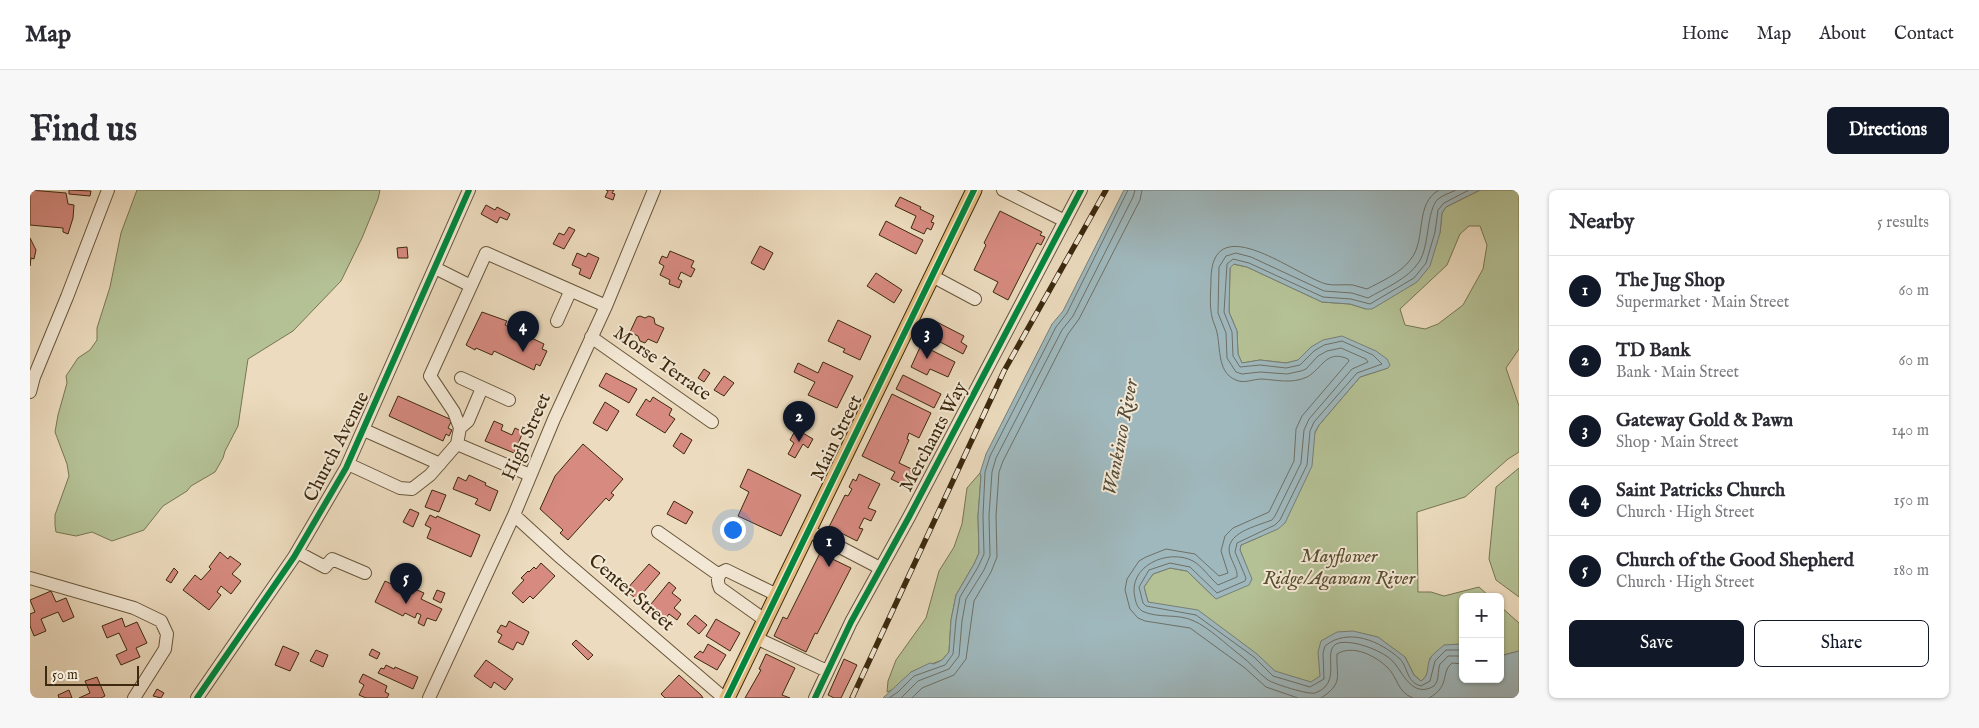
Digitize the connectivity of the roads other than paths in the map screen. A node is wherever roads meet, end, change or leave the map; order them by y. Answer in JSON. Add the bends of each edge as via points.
{"nodes":[{"id":1,"x":108,"y":190,"type":"edge"},
{"id":2,"x":469,"y":190,"type":"edge"},
{"id":3,"x":654,"y":190,"type":"edge"},
{"id":4,"x":974,"y":190,"type":"edge"},
{"id":5,"x":1003,"y":190,"type":"edge"},
{"id":6,"x":1081,"y":190,"type":"edge"},
{"id":7,"x":1065,"y":221,"type":"junction"},
{"id":8,"x":435,"y":268,"type":"junction"},
{"id":9,"x":932,"y":276,"type":"junction"},
{"id":10,"x":471,"y":286,"type":"junction"},
{"id":11,"x":570,"y":292,"type":"junction"},
{"id":12,"x":975,"y":298,"type":"dead end"},
{"id":13,"x":606,"y":306,"type":"junction"},
{"id":14,"x":556,"y":321,"type":"dead end"},
{"id":15,"x":591,"y":337,"type":"junction"},
{"id":16,"x":461,"y":378,"type":"dead end"},
{"id":17,"x":482,"y":388,"type":"junction"},
{"id":18,"x":30,"y":392,"type":"edge"},
{"id":19,"x":509,"y":400,"type":"dead end"},
{"id":20,"x":712,"y":422,"type":"dead end"},
{"id":21,"x":460,"y":428,"type":"junction"},
{"id":22,"x":364,"y":430,"type":"junction"},
{"id":23,"x":457,"y":444,"type":"junction"},
{"id":24,"x":348,"y":464,"type":"junction"},
{"id":25,"x":440,"y":464,"type":"junction"},
{"id":26,"x":530,"y":475,"type":"junction"},
{"id":27,"x":514,"y":515,"type":"junction"},
{"id":28,"x":809,"y":531,"type":"junction"},
{"id":29,"x":658,"y":532,"type":"dead end"},
{"id":30,"x":297,"y":552,"type":"junction"},
{"id":31,"x":880,"y":568,"type":"junction"},
{"id":32,"x":365,"y":573,"type":"dead end"},
{"id":33,"x":719,"y":575,"type":"junction"},
{"id":34,"x":30,"y":578,"type":"edge"},
{"id":35,"x":751,"y":582,"type":"junction"},
{"id":36,"x":777,"y":595,"type":"junction"},
{"id":37,"x":739,"y":602,"type":"junction"},
{"id":38,"x":765,"y":620,"type":"junction"},
{"id":39,"x":756,"y":638,"type":"junction"},
{"id":40,"x":827,"y":671,"type":"junction"},
{"id":41,"x":134,"y":698,"type":"edge"},
{"id":42,"x":197,"y":698,"type":"edge"},
{"id":43,"x":429,"y":698,"type":"edge"},
{"id":44,"x":725,"y":698,"type":"edge"},
{"id":45,"x":815,"y":698,"type":"edge"}],
"edges":[{"from":1,"to":18,"type":"street"},
{"from":2,"to":8,"type":"street","name":"Church Avenue"},
{"from":3,"to":13,"type":"street","name":"High Street"},
{"from":4,"to":9,"type":"main road","name":"Main Street"},
{"from":5,"to":7,"type":"street"},
{"from":6,"to":7,"type":"street","name":"Merchants Way"},
{"from":7,"to":31,"type":"street","name":"Merchants Way"},
{"from":8,"to":10,"type":"street"},
{"from":8,"to":22,"type":"street","name":"Church Avenue"},
{"from":9,"to":12,"type":"street"},
{"from":9,"to":28,"type":"main road","name":"Main Street"},
{"from":10,"to":11,"type":"street","via":[[486,253]]},
{"from":10,"to":21,"type":"street","via":[[430,376],[454,412]]},
{"from":11,"to":13,"type":"street"},
{"from":11,"to":14,"type":"street"},
{"from":13,"to":15,"type":"street","name":"High Street"},
{"from":15,"to":20,"type":"street","name":"Morse Terrace"},
{"from":15,"to":26,"type":"street","name":"High Street"},
{"from":16,"to":17,"type":"street"},
{"from":17,"to":19,"type":"street"},
{"from":17,"to":21,"type":"street","via":[[468,420]]},
{"from":21,"to":23,"type":"street"},
{"from":22,"to":24,"type":"street","name":"Church Avenue"},
{"from":22,"to":25,"type":"street"},
{"from":23,"to":25,"type":"street"},
{"from":23,"to":26,"type":"street"},
{"from":24,"to":25,"type":"street","via":[[400,488],[412,489]]},
{"from":24,"to":30,"type":"street","name":"Church Avenue"},
{"from":26,"to":27,"type":"street","name":"High Street"},
{"from":27,"to":43,"type":"street","name":"High Street"},
{"from":27,"to":44,"type":"street","name":"Center Street"},
{"from":28,"to":31,"type":"street"},
{"from":28,"to":36,"type":"main road","name":"Main Street"},
{"from":29,"to":33,"type":"street"},
{"from":30,"to":32,"type":"street","via":[[325,567],[332,559]]},
{"from":30,"to":42,"type":"street","name":"Church Avenue"},
{"from":31,"to":40,"type":"street","name":"Merchants Way"},
{"from":33,"to":35,"type":"street","via":[[726,570]]},
{"from":33,"to":37,"type":"street","via":[[717,582],[720,588]]},
{"from":34,"to":41,"type":"street","via":[[134,608],[161,621],[167,634],[165,649]]},
{"from":35,"to":36,"type":"street"},
{"from":35,"to":37,"type":"street"},
{"from":36,"to":38,"type":"main road","name":"Main Street"},
{"from":37,"to":38,"type":"street"},
{"from":38,"to":39,"type":"main road","name":"Main Street"},
{"from":39,"to":40,"type":"street"},
{"from":39,"to":44,"type":"main road","name":"Main Street"},
{"from":40,"to":45,"type":"street","name":"Merchants Way"}]}
